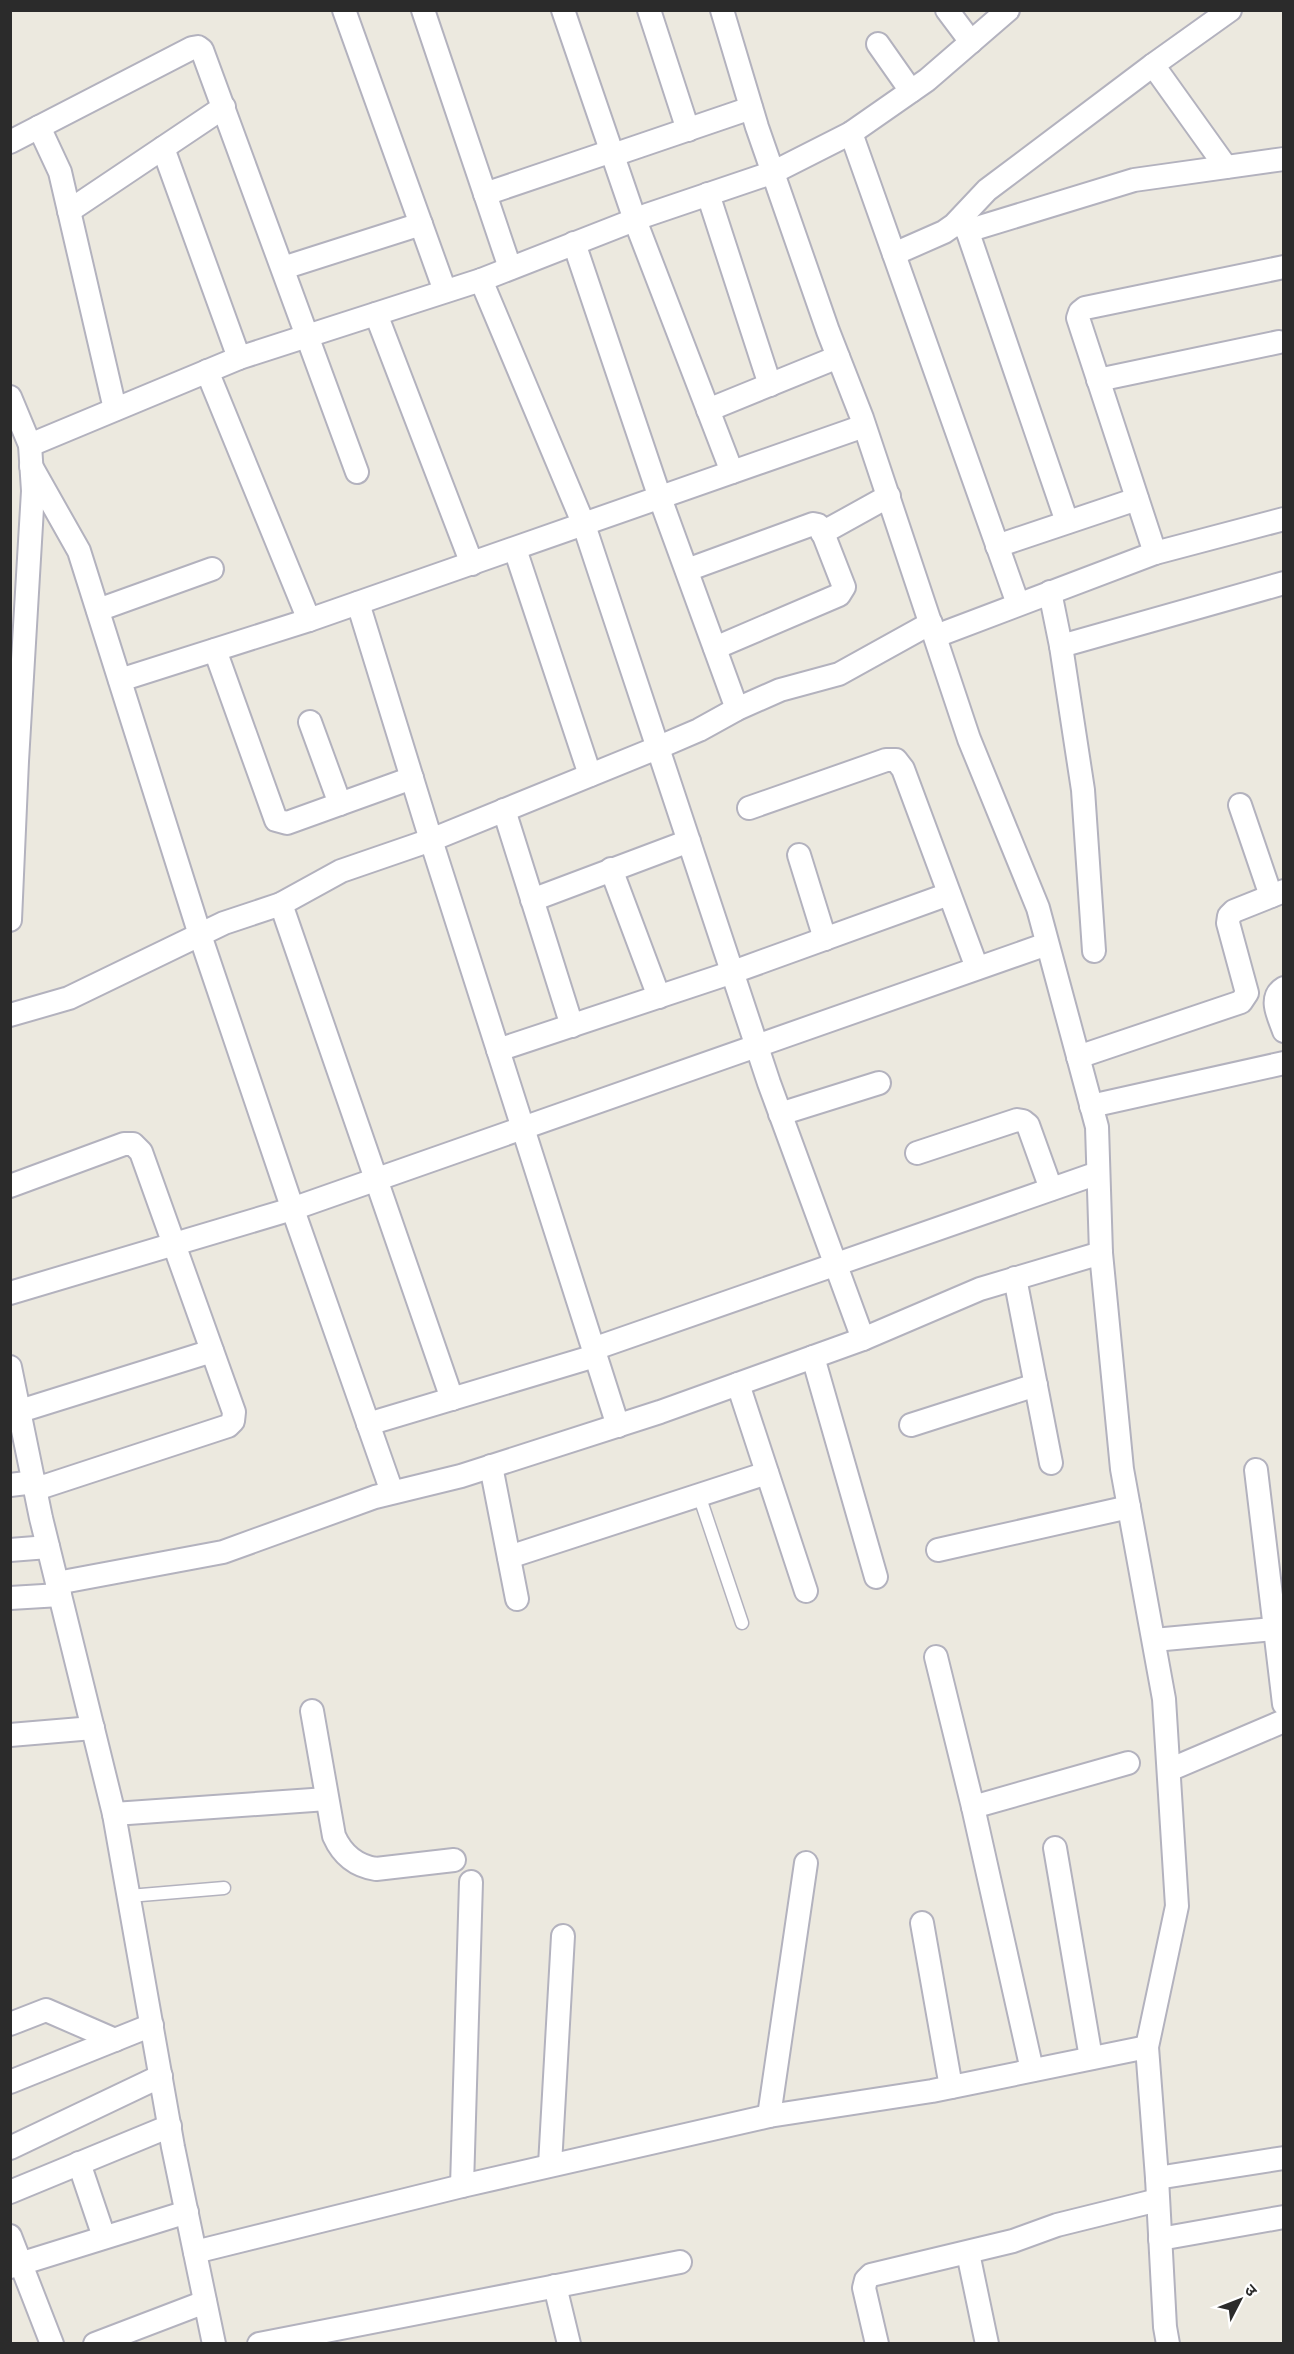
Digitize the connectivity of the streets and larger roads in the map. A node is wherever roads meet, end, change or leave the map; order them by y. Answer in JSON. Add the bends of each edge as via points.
{"nodes":[{"id":1,"x":344,"y":10,"type":"edge"},
{"id":2,"x":423,"y":10,"type":"edge"},
{"id":3,"x":563,"y":10,"type":"edge"},
{"id":4,"x":649,"y":10,"type":"edge"},
{"id":5,"x":722,"y":10,"type":"edge"},
{"id":6,"x":947,"y":10,"type":"edge"},
{"id":7,"x":1008,"y":10,"type":"edge"},
{"id":8,"x":1230,"y":10,"type":"edge"},
{"id":9,"x":971,"y":42,"type":"junction"},
{"id":10,"x":878,"y":44,"type":"dead end"},
{"id":11,"x":1153,"y":65,"type":"junction"},
{"id":12,"x":911,"y":91,"type":"junction"},
{"id":13,"x":224,"y":107,"type":"junction"},
{"id":14,"x":751,"y":108,"type":"junction"},
{"id":15,"x":39,"y":127,"type":"junction"},
{"id":16,"x":688,"y":130,"type":"junction"},
{"id":17,"x":851,"y":133,"type":"junction"},
{"id":18,"x":10,"y":142,"type":"edge"},
{"id":19,"x":163,"y":148,"type":"junction"},
{"id":20,"x":613,"y":153,"type":"junction"},
{"id":21,"x":1284,"y":159,"type":"edge"},
{"id":22,"x":1226,"y":167,"type":"junction"},
{"id":23,"x":774,"y":172,"type":"junction"},
{"id":24,"x":485,"y":194,"type":"junction"},
{"id":25,"x":708,"y":194,"type":"junction"},
{"id":26,"x":69,"y":211,"type":"junction"},
{"id":27,"x":635,"y":220,"type":"junction"},
{"id":28,"x":421,"y":224,"type":"junction"},
{"id":29,"x":965,"y":224,"type":"junction"},
{"id":30,"x":574,"y":243,"type":"junction"},
{"id":31,"x":894,"y":254,"type":"junction"},
{"id":32,"x":1284,"y":267,"type":"edge"},
{"id":33,"x":283,"y":268,"type":"junction"},
{"id":34,"x":510,"y":268,"type":"junction"},
{"id":35,"x":481,"y":280,"type":"junction"},
{"id":36,"x":445,"y":291,"type":"junction"},
{"id":37,"x":376,"y":314,"type":"junction"},
{"id":38,"x":307,"y":336,"type":"junction"},
{"id":39,"x":1279,"y":342,"type":"dead end"},
{"id":40,"x":838,"y":357,"type":"junction"},
{"id":41,"x":239,"y":358,"type":"junction"},
{"id":42,"x":207,"y":371,"type":"junction"},
{"id":43,"x":1098,"y":380,"type":"junction"},
{"id":44,"x":770,"y":385,"type":"junction"},
{"id":45,"x":10,"y":397,"type":"edge"},
{"id":46,"x":116,"y":409,"type":"junction"},
{"id":47,"x":708,"y":410,"type":"junction"},
{"id":48,"x":864,"y":426,"type":"junction"},
{"id":49,"x":31,"y":455,"type":"junction"},
{"id":50,"x":357,"y":472,"type":"dead end"},
{"id":51,"x":732,"y":472,"type":"junction"},
{"id":52,"x":889,"y":496,"type":"junction"},
{"id":53,"x":660,"y":498,"type":"junction"},
{"id":54,"x":1137,"y":499,"type":"junction"},
{"id":55,"x":1284,"y":519,"type":"edge"},
{"id":56,"x":1067,"y":522,"type":"junction"},
{"id":57,"x":584,"y":525,"type":"junction"},
{"id":58,"x":822,"y":533,"type":"junction"},
{"id":59,"x":997,"y":546,"type":"junction"},
{"id":60,"x":514,"y":549,"type":"junction"},
{"id":61,"x":1155,"y":553,"type":"junction"},
{"id":62,"x":472,"y":564,"type":"junction"},
{"id":63,"x":212,"y":569,"type":"dead end"},
{"id":64,"x":687,"y":570,"type":"junction"},
{"id":65,"x":1284,"y":583,"type":"edge"},
{"id":66,"x":1050,"y":592,"type":"junction"},
{"id":67,"x":358,"y":603,"type":"junction"},
{"id":68,"x":1018,"y":604,"type":"junction"},
{"id":69,"x":98,"y":610,"type":"junction"},
{"id":70,"x":309,"y":620,"type":"junction"},
{"id":71,"x":934,"y":630,"type":"junction"},
{"id":72,"x":1061,"y":646,"type":"junction"},
{"id":73,"x":715,"y":648,"type":"junction"},
{"id":74,"x":215,"y":650,"type":"junction"},
{"id":75,"x":120,"y":680,"type":"junction"},
{"id":76,"x":737,"y":709,"type":"junction"},
{"id":77,"x":310,"y":722,"type":"dead end"},
{"id":78,"x":657,"y":748,"type":"junction"},
{"id":79,"x":590,"y":775,"type":"junction"},
{"id":80,"x":412,"y":778,"type":"junction"},
{"id":81,"x":340,"y":804,"type":"junction"},
{"id":82,"x":1240,"y":806,"type":"dead end"},
{"id":83,"x":749,"y":808,"type":"dead end"},
{"id":84,"x":504,"y":810,"type":"junction"},
{"id":85,"x":431,"y":840,"type":"junction"},
{"id":86,"x":689,"y":841,"type":"junction"},
{"id":87,"x":799,"y":855,"type":"dead end"},
{"id":88,"x":611,"y":869,"type":"junction"},
{"id":89,"x":1277,"y":893,"type":"edge"},
{"id":90,"x":950,"y":894,"type":"junction"},
{"id":91,"x":532,"y":900,"type":"junction"},
{"id":92,"x":281,"y":904,"type":"junction"},
{"id":93,"x":10,"y":921,"type":"edge"},
{"id":94,"x":200,"y":935,"type":"junction"},
{"id":95,"x":825,"y":939,"type":"junction"},
{"id":96,"x":1047,"y":944,"type":"junction"},
{"id":97,"x":1094,"y":951,"type":"dead end"},
{"id":98,"x":977,"y":968,"type":"junction"},
{"id":99,"x":733,"y":972,"type":"junction"},
{"id":100,"x":1284,"y":988,"type":"edge"},
{"id":101,"x":659,"y":997,"type":"junction"},
{"id":102,"x":10,"y":1015,"type":"edge"},
{"id":103,"x":572,"y":1026,"type":"junction"},
{"id":104,"x":1284,"y":1030,"type":"edge"},
{"id":105,"x":756,"y":1045,"type":"junction"},
{"id":106,"x":498,"y":1050,"type":"junction"},
{"id":107,"x":1078,"y":1057,"type":"junction"},
{"id":108,"x":1284,"y":1063,"type":"edge"},
{"id":109,"x":879,"y":1083,"type":"dead end"},
{"id":110,"x":1091,"y":1106,"type":"junction"},
{"id":111,"x":780,"y":1114,"type":"junction"},
{"id":112,"x":523,"y":1129,"type":"junction"},
{"id":113,"x":917,"y":1153,"type":"dead end"},
{"id":114,"x":1098,"y":1173,"type":"junction"},
{"id":115,"x":376,"y":1178,"type":"junction"},
{"id":116,"x":10,"y":1186,"type":"edge"},
{"id":117,"x":1051,"y":1189,"type":"junction"},
{"id":118,"x":292,"y":1209,"type":"junction"},
{"id":119,"x":174,"y":1244,"type":"junction"},
{"id":120,"x":1101,"y":1253,"type":"junction"},
{"id":121,"x":834,"y":1263,"type":"junction"},
{"id":122,"x":1015,"y":1278,"type":"junction"},
{"id":123,"x":10,"y":1293,"type":"edge"},
{"id":124,"x":862,"y":1339,"type":"junction"},
{"id":125,"x":212,"y":1351,"type":"junction"},
{"id":126,"x":594,"y":1352,"type":"junction"},
{"id":127,"x":813,"y":1357,"type":"junction"},
{"id":128,"x":10,"y":1366,"type":"edge"},
{"id":129,"x":738,"y":1384,"type":"junction"},
{"id":130,"x":1036,"y":1385,"type":"junction"},
{"id":131,"x":452,"y":1399,"type":"junction"},
{"id":132,"x":20,"y":1411,"type":"junction"},
{"id":133,"x":368,"y":1424,"type":"junction"},
{"id":134,"x":911,"y":1425,"type":"dead end"},
{"id":135,"x":618,"y":1426,"type":"junction"},
{"id":136,"x":1051,"y":1463,"type":"dead end"},
{"id":137,"x":490,"y":1466,"type":"junction"},
{"id":138,"x":1256,"y":1470,"type":"dead end"},
{"id":139,"x":767,"y":1473,"type":"junction"},
{"id":140,"x":10,"y":1485,"type":"edge"},
{"id":141,"x":35,"y":1486,"type":"junction"},
{"id":142,"x":392,"y":1492,"type":"junction"},
{"id":143,"x":1129,"y":1507,"type":"junction"},
{"id":144,"x":1273,"y":1517,"type":"edge"},
{"id":145,"x":48,"y":1547,"type":"junction"},
{"id":146,"x":10,"y":1550,"type":"edge"},
{"id":147,"x":938,"y":1550,"type":"dead end"},
{"id":148,"x":509,"y":1557,"type":"junction"},
{"id":149,"x":876,"y":1577,"type":"dead end"},
{"id":150,"x":58,"y":1589,"type":"junction"},
{"id":151,"x":806,"y":1591,"type":"dead end"},
{"id":152,"x":10,"y":1598,"type":"edge"},
{"id":153,"x":517,"y":1599,"type":"dead end"},
{"id":154,"x":1279,"y":1628,"type":"edge"},
{"id":155,"x":1154,"y":1641,"type":"junction"},
{"id":156,"x":936,"y":1657,"type":"dead end"},
{"id":157,"x":1284,"y":1704,"type":"edge"},
{"id":158,"x":312,"y":1712,"type":"dead end"},
{"id":159,"x":1284,"y":1721,"type":"edge"},
{"id":160,"x":93,"y":1728,"type":"junction"},
{"id":161,"x":10,"y":1735,"type":"edge"},
{"id":162,"x":1128,"y":1764,"type":"dead end"},
{"id":163,"x":1169,"y":1770,"type":"junction"},
{"id":164,"x":327,"y":1799,"type":"junction"},
{"id":165,"x":973,"y":1807,"type":"junction"},
{"id":166,"x":114,"y":1814,"type":"junction"},
{"id":167,"x":1055,"y":1848,"type":"dead end"},
{"id":168,"x":454,"y":1860,"type":"dead end"},
{"id":169,"x":806,"y":1863,"type":"dead end"},
{"id":170,"x":471,"y":1882,"type":"dead end"},
{"id":171,"x":922,"y":1923,"type":"dead end"},
{"id":172,"x":563,"y":1936,"type":"dead end"},
{"id":173,"x":10,"y":2024,"type":"edge"},
{"id":174,"x":152,"y":2025,"type":"junction"},
{"id":175,"x":115,"y":2040,"type":"junction"},
{"id":176,"x":1147,"y":2047,"type":"junction"},
{"id":177,"x":1091,"y":2058,"type":"junction"},
{"id":178,"x":1032,"y":2070,"type":"junction"},
{"id":179,"x":161,"y":2076,"type":"junction"},
{"id":180,"x":10,"y":2082,"type":"edge"},
{"id":181,"x":951,"y":2087,"type":"junction"},
{"id":182,"x":769,"y":2116,"type":"junction"},
{"id":183,"x":170,"y":2126,"type":"junction"},
{"id":184,"x":10,"y":2148,"type":"edge"},
{"id":185,"x":1284,"y":2158,"type":"edge"},
{"id":186,"x":79,"y":2163,"type":"junction"},
{"id":187,"x":550,"y":2165,"type":"junction"},
{"id":188,"x":462,"y":2186,"type":"junction"},
{"id":189,"x":1157,"y":2189,"type":"junction"},
{"id":190,"x":10,"y":2192,"type":"edge"},
{"id":191,"x":187,"y":2212,"type":"junction"},
{"id":192,"x":1284,"y":2217,"type":"edge"},
{"id":193,"x":10,"y":2236,"type":"edge"},
{"id":194,"x":104,"y":2238,"type":"junction"},
{"id":195,"x":1160,"y":2239,"type":"junction"},
{"id":196,"x":195,"y":2252,"type":"junction"},
{"id":197,"x":968,"y":2253,"type":"junction"},
{"id":198,"x":680,"y":2262,"type":"dead end"},
{"id":199,"x":15,"y":2265,"type":"edge"},
{"id":200,"x":555,"y":2286,"type":"junction"},
{"id":201,"x":205,"y":2302,"type":"junction"},
{"id":202,"x":52,"y":2343,"type":"edge"},
{"id":203,"x":95,"y":2343,"type":"edge"},
{"id":204,"x":214,"y":2343,"type":"edge"},
{"id":205,"x":259,"y":2343,"type":"edge"},
{"id":206,"x":570,"y":2343,"type":"edge"},
{"id":207,"x":877,"y":2343,"type":"edge"},
{"id":208,"x":987,"y":2343,"type":"edge"},
{"id":209,"x":1168,"y":2343,"type":"edge"}],
"edges":[{"from":1,"to":28,"type":"street"},
{"from":2,"to":24,"type":"street"},
{"from":3,"to":20,"type":"street"},
{"from":4,"to":16,"type":"street"},
{"from":5,"to":14,"type":"street"},
{"from":6,"to":9,"type":"street"},
{"from":7,"to":9,"type":"street"},
{"from":8,"to":11,"type":"street"},
{"from":9,"to":12,"type":"street"},
{"from":10,"to":12,"type":"street"},
{"from":11,"to":22,"type":"street"},
{"from":11,"to":29,"type":"street","via":[[987,190]]},
{"from":12,"to":17,"type":"street"},
{"from":13,"to":15,"type":"street","via":[[198,47]]},
{"from":13,"to":19,"type":"street"},
{"from":13,"to":33,"type":"street"},
{"from":14,"to":16,"type":"street"},
{"from":14,"to":23,"type":"street"},
{"from":15,"to":18,"type":"street"},
{"from":15,"to":26,"type":"street","via":[[60,172]]},
{"from":16,"to":20,"type":"street"},
{"from":17,"to":23,"type":"street"},
{"from":17,"to":31,"type":"street"},
{"from":19,"to":26,"type":"street"},
{"from":19,"to":41,"type":"street"},
{"from":20,"to":24,"type":"street"},
{"from":20,"to":27,"type":"street"},
{"from":21,"to":22,"type":"street"},
{"from":22,"to":29,"type":"street","via":[[1134,180]]},
{"from":23,"to":25,"type":"street"},
{"from":23,"to":40,"type":"street"},
{"from":24,"to":34,"type":"street"},
{"from":25,"to":27,"type":"street"},
{"from":25,"to":44,"type":"street"},
{"from":26,"to":46,"type":"street"},
{"from":27,"to":30,"type":"street"},
{"from":27,"to":47,"type":"street"},
{"from":28,"to":33,"type":"street"},
{"from":28,"to":36,"type":"street"},
{"from":29,"to":31,"type":"street"},
{"from":29,"to":56,"type":"street"},
{"from":30,"to":34,"type":"street"},
{"from":30,"to":53,"type":"street"},
{"from":31,"to":59,"type":"street"},
{"from":32,"to":43,"type":"street","via":[[1085,308],[1078,318]]},
{"from":33,"to":38,"type":"street"},
{"from":34,"to":35,"type":"street"},
{"from":35,"to":36,"type":"street"},
{"from":35,"to":57,"type":"street"},
{"from":36,"to":37,"type":"street"},
{"from":37,"to":38,"type":"street"},
{"from":37,"to":62,"type":"street"},
{"from":38,"to":41,"type":"street"},
{"from":38,"to":50,"type":"street"},
{"from":39,"to":43,"type":"street"},
{"from":40,"to":44,"type":"street"},
{"from":40,"to":48,"type":"street"},
{"from":41,"to":42,"type":"street"},
{"from":42,"to":46,"type":"street"},
{"from":42,"to":70,"type":"street"},
{"from":43,"to":54,"type":"street"},
{"from":44,"to":47,"type":"street"},
{"from":45,"to":49,"type":"street"},
{"from":46,"to":49,"type":"street"},
{"from":47,"to":51,"type":"street"},
{"from":48,"to":51,"type":"street"},
{"from":48,"to":52,"type":"street"},
{"from":49,"to":69,"type":"street","via":[[80,551]]},
{"from":49,"to":93,"type":"street","via":[[33,491]]},
{"from":51,"to":53,"type":"street"},
{"from":52,"to":58,"type":"street"},
{"from":52,"to":71,"type":"street"},
{"from":53,"to":57,"type":"street"},
{"from":53,"to":64,"type":"street"},
{"from":54,"to":56,"type":"street"},
{"from":54,"to":61,"type":"street"},
{"from":55,"to":61,"type":"street"},
{"from":56,"to":59,"type":"street"},
{"from":57,"to":60,"type":"street"},
{"from":57,"to":78,"type":"street"},
{"from":58,"to":64,"type":"street","via":[[813,524]]},
{"from":58,"to":73,"type":"street","via":[[844,587],[839,595]]},
{"from":59,"to":68,"type":"street"},
{"from":60,"to":62,"type":"street"},
{"from":60,"to":79,"type":"street"},
{"from":61,"to":66,"type":"street"},
{"from":62,"to":67,"type":"street"},
{"from":63,"to":69,"type":"street"},
{"from":64,"to":73,"type":"street"},
{"from":65,"to":72,"type":"street"},
{"from":66,"to":68,"type":"street"},
{"from":66,"to":72,"type":"street"},
{"from":67,"to":70,"type":"street"},
{"from":67,"to":80,"type":"street"},
{"from":68,"to":71,"type":"street"},
{"from":69,"to":75,"type":"street"},
{"from":70,"to":74,"type":"street"},
{"from":71,"to":76,"type":"street","via":[[838,674],[780,690]]},
{"from":71,"to":96,"type":"street","via":[[969,739],[1038,909]]},
{"from":72,"to":97,"type":"street","via":[[1083,790]]},
{"from":73,"to":76,"type":"street"},
{"from":74,"to":75,"type":"street"},
{"from":74,"to":81,"type":"street","via":[[276,820],[287,824]]},
{"from":75,"to":94,"type":"street"},
{"from":76,"to":78,"type":"street"},
{"from":77,"to":81,"type":"street"},
{"from":78,"to":79,"type":"street"},
{"from":78,"to":86,"type":"street"},
{"from":79,"to":84,"type":"street"},
{"from":80,"to":81,"type":"street"},
{"from":80,"to":85,"type":"street"},
{"from":82,"to":89,"type":"street"},
{"from":83,"to":90,"type":"street","via":[[886,760],[896,760],[903,769]]},
{"from":84,"to":85,"type":"street"},
{"from":84,"to":91,"type":"street"},
{"from":85,"to":92,"type":"street","via":[[341,870]]},
{"from":85,"to":106,"type":"street"},
{"from":86,"to":88,"type":"street"},
{"from":86,"to":99,"type":"street"},
{"from":87,"to":95,"type":"street"},
{"from":88,"to":91,"type":"street"},
{"from":88,"to":101,"type":"street"},
{"from":89,"to":107,"type":"street","via":[[1228,916],[1247,993],[1240,1002]]},
{"from":90,"to":95,"type":"street"},
{"from":90,"to":98,"type":"street"},
{"from":91,"to":103,"type":"street"},
{"from":92,"to":94,"type":"street"},
{"from":92,"to":115,"type":"street"},
{"from":94,"to":102,"type":"street","via":[[69,998]]},
{"from":94,"to":118,"type":"street"},
{"from":95,"to":99,"type":"street"},
{"from":96,"to":98,"type":"street"},
{"from":96,"to":107,"type":"street"},
{"from":98,"to":105,"type":"street"},
{"from":99,"to":101,"type":"street"},
{"from":99,"to":105,"type":"street"},
{"from":100,"to":104,"type":"street","via":[[1275,1001]]},
{"from":101,"to":103,"type":"street"},
{"from":103,"to":106,"type":"street"},
{"from":105,"to":111,"type":"street"},
{"from":105,"to":112,"type":"street"},
{"from":106,"to":112,"type":"street"},
{"from":107,"to":110,"type":"street"},
{"from":108,"to":110,"type":"street"},
{"from":109,"to":111,"type":"street"},
{"from":110,"to":114,"type":"street","via":[[1097,1127]]},
{"from":111,"to":121,"type":"street"},
{"from":112,"to":115,"type":"street"},
{"from":112,"to":126,"type":"street"},
{"from":113,"to":117,"type":"street","via":[[1023,1120]]},
{"from":114,"to":117,"type":"street"},
{"from":114,"to":120,"type":"street"},
{"from":115,"to":118,"type":"street"},
{"from":115,"to":131,"type":"street"},
{"from":116,"to":119,"type":"street","via":[[133,1144],[141,1152]]},
{"from":117,"to":121,"type":"street"},
{"from":118,"to":119,"type":"street"},
{"from":118,"to":133,"type":"street"},
{"from":119,"to":123,"type":"street"},
{"from":119,"to":125,"type":"street"},
{"from":120,"to":122,"type":"street"},
{"from":120,"to":143,"type":"street"},
{"from":121,"to":124,"type":"street"},
{"from":121,"to":126,"type":"street"},
{"from":122,"to":124,"type":"street"},
{"from":122,"to":130,"type":"street"},
{"from":124,"to":127,"type":"street"},
{"from":125,"to":132,"type":"street"},
{"from":125,"to":141,"type":"street","via":[[234,1412],[228,1426]]},
{"from":126,"to":131,"type":"street"},
{"from":126,"to":135,"type":"street"},
{"from":127,"to":129,"type":"street"},
{"from":127,"to":149,"type":"street"},
{"from":128,"to":132,"type":"street"},
{"from":129,"to":135,"type":"street"},
{"from":129,"to":139,"type":"street"},
{"from":130,"to":134,"type":"street"},
{"from":130,"to":136,"type":"street"},
{"from":131,"to":133,"type":"street"},
{"from":132,"to":141,"type":"street"},
{"from":133,"to":142,"type":"street"},
{"from":135,"to":137,"type":"street"},
{"from":137,"to":142,"type":"street"},
{"from":137,"to":148,"type":"street"},
{"from":138,"to":144,"type":"street"},
{"from":139,"to":148,"type":"street"},
{"from":139,"to":151,"type":"street"},
{"from":140,"to":141,"type":"street"},
{"from":141,"to":145,"type":"street"},
{"from":142,"to":150,"type":"street","via":[[223,1552]]},
{"from":143,"to":147,"type":"street"},
{"from":143,"to":155,"type":"street"},
{"from":144,"to":154,"type":"street"},
{"from":145,"to":146,"type":"street"},
{"from":145,"to":150,"type":"street"},
{"from":148,"to":153,"type":"street"},
{"from":150,"to":152,"type":"street"},
{"from":150,"to":160,"type":"street"},
{"from":154,"to":155,"type":"street"},
{"from":154,"to":157,"type":"street"},
{"from":155,"to":163,"type":"street","via":[[1164,1699]]},
{"from":156,"to":165,"type":"street"},
{"from":158,"to":164,"type":"street"},
{"from":159,"to":163,"type":"street"},
{"from":160,"to":161,"type":"street"},
{"from":160,"to":166,"type":"street"},
{"from":162,"to":165,"type":"street"},
{"from":163,"to":176,"type":"street","via":[[1177,1906]]},
{"from":164,"to":166,"type":"street"},
{"from":164,"to":168,"type":"street","via":[[339,1846],[365,1867]]},
{"from":165,"to":178,"type":"street"},
{"from":166,"to":174,"type":"street"},
{"from":167,"to":177,"type":"street"},
{"from":169,"to":182,"type":"street"},
{"from":170,"to":188,"type":"street"},
{"from":171,"to":181,"type":"street"},
{"from":172,"to":187,"type":"street"},
{"from":173,"to":175,"type":"street","via":[[46,2010]]},
{"from":174,"to":175,"type":"street"},
{"from":174,"to":179,"type":"street"},
{"from":175,"to":180,"type":"street"},
{"from":176,"to":177,"type":"street"},
{"from":176,"to":189,"type":"street"},
{"from":177,"to":178,"type":"street"},
{"from":178,"to":181,"type":"street"},
{"from":179,"to":183,"type":"street"},
{"from":179,"to":184,"type":"street"},
{"from":181,"to":182,"type":"street"},
{"from":182,"to":187,"type":"street"},
{"from":183,"to":186,"type":"street"},
{"from":183,"to":191,"type":"street"},
{"from":185,"to":189,"type":"street"},
{"from":186,"to":190,"type":"street"},
{"from":186,"to":194,"type":"street"},
{"from":187,"to":188,"type":"street"},
{"from":188,"to":196,"type":"street"},
{"from":189,"to":195,"type":"street"},
{"from":189,"to":197,"type":"street","via":[[1013,2241]]},
{"from":191,"to":194,"type":"street"},
{"from":191,"to":196,"type":"street"},
{"from":192,"to":195,"type":"street"},
{"from":193,"to":199,"type":"street"},
{"from":194,"to":199,"type":"street"},
{"from":195,"to":209,"type":"street"},
{"from":196,"to":201,"type":"street"},
{"from":197,"to":207,"type":"street","via":[[871,2275],[864,2288]]},
{"from":197,"to":208,"type":"street"},
{"from":198,"to":200,"type":"street"},
{"from":199,"to":202,"type":"street"},
{"from":200,"to":205,"type":"street"},
{"from":200,"to":206,"type":"street"},
{"from":201,"to":203,"type":"street"},
{"from":201,"to":204,"type":"street"}]}
